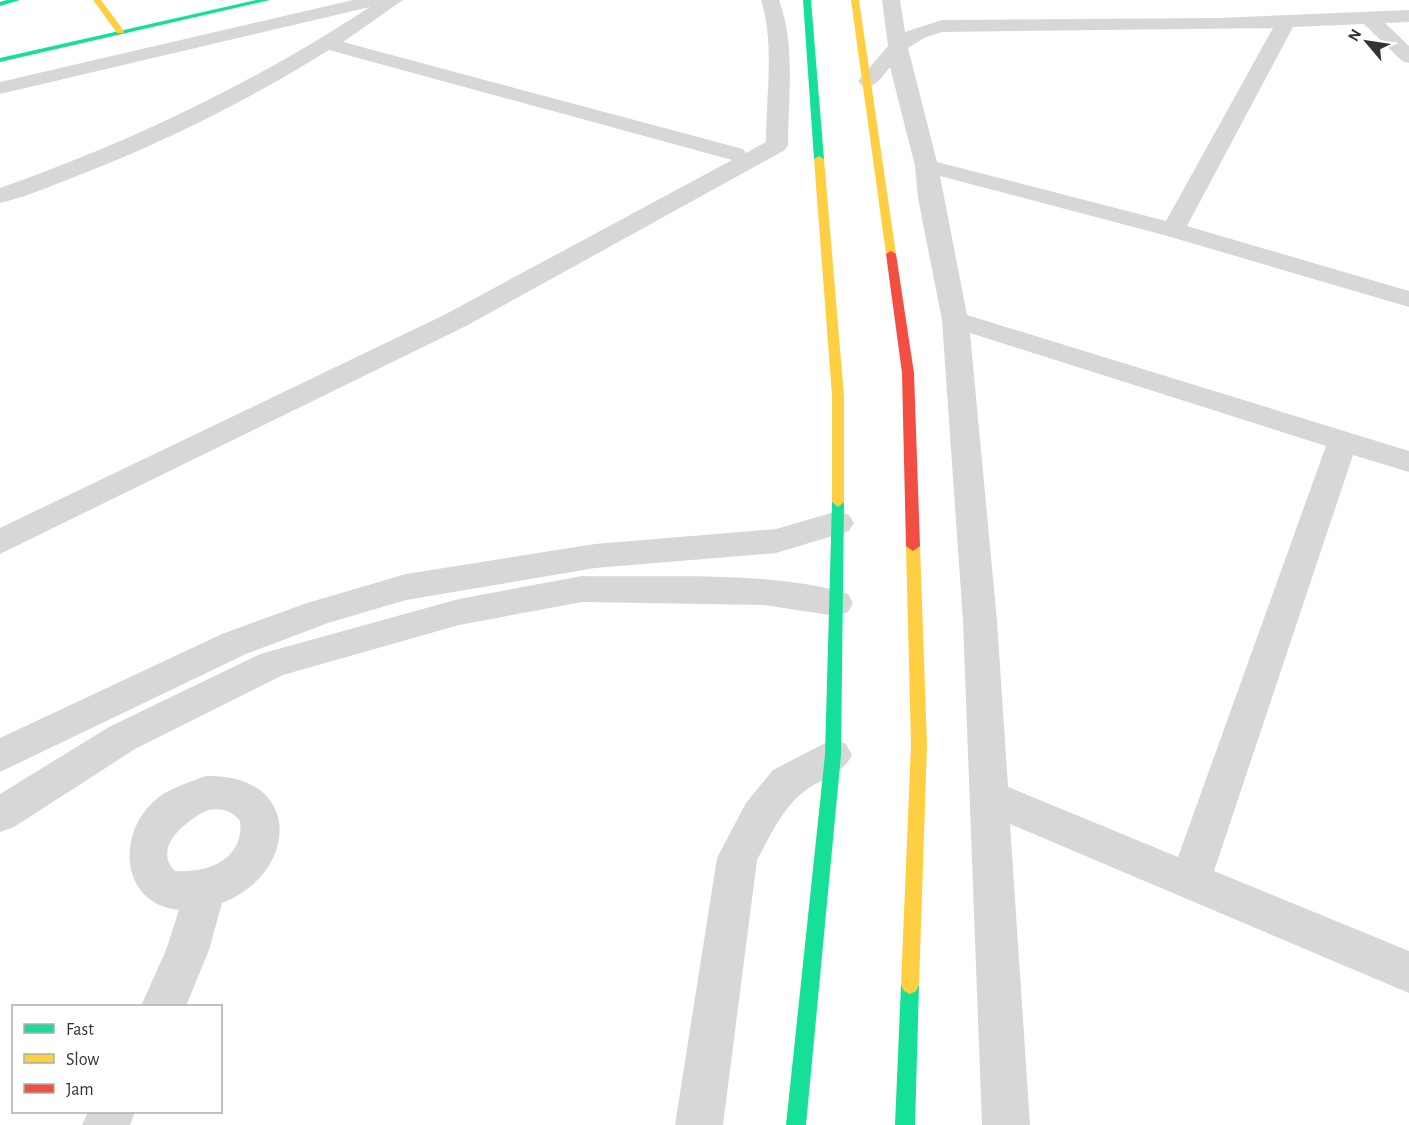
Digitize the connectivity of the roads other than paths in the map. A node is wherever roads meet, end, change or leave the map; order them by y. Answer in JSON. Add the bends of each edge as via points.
{"nodes":[{"id":1,"x":16,"y":0,"type":"edge"},
{"id":2,"x":97,"y":0,"type":"edge"},
{"id":3,"x":266,"y":0,"type":"edge"},
{"id":4,"x":377,"y":0,"type":"edge"},
{"id":5,"x":393,"y":0,"type":"edge"},
{"id":6,"x":770,"y":0,"type":"edge"},
{"id":7,"x":807,"y":0,"type":"edge"},
{"id":8,"x":855,"y":0,"type":"edge"},
{"id":9,"x":891,"y":0,"type":"edge"},
{"id":10,"x":0,"y":4,"type":"edge"},
{"id":11,"x":1409,"y":16,"type":"edge"},
{"id":12,"x":1370,"y":19,"type":"junction"},
{"id":13,"x":1286,"y":21,"type":"junction"},
{"id":14,"x":120,"y":31,"type":"junction"},
{"id":15,"x":328,"y":44,"type":"junction"},
{"id":16,"x":898,"y":44,"type":"junction"},
{"id":17,"x":1409,"y":57,"type":"edge"},
{"id":18,"x":0,"y":60,"type":"edge"},
{"id":19,"x":868,"y":81,"type":"junction"},
{"id":20,"x":0,"y":88,"type":"edge"},
{"id":21,"x":776,"y":131,"type":"junction"},
{"id":22,"x":735,"y":154,"type":"junction"},
{"id":23,"x":927,"y":166,"type":"junction"},
{"id":24,"x":0,"y":196,"type":"edge"},
{"id":25,"x":1173,"y":230,"type":"junction"},
{"id":26,"x":1409,"y":298,"type":"edge"},
{"id":27,"x":955,"y":320,"type":"junction"},
{"id":28,"x":1343,"y":441,"type":"junction"},
{"id":29,"x":1409,"y":462,"type":"edge"},
{"id":30,"x":0,"y":518,"type":"edge"},
{"id":31,"x":838,"y":523,"type":"junction"},
{"id":32,"x":0,"y":542,"type":"edge"},
{"id":33,"x":836,"y":603,"type":"junction"},
{"id":34,"x":833,"y":755,"type":"junction"},
{"id":35,"x":0,"y":756,"type":"edge"},
{"id":36,"x":988,"y":797,"type":"junction"},
{"id":37,"x":0,"y":815,"type":"edge"},
{"id":38,"x":1190,"y":881,"type":"junction"},
{"id":39,"x":203,"y":891,"type":"dead end"},
{"id":40,"x":1409,"y":972,"type":"edge"},
{"id":41,"x":163,"y":1005,"type":"edge"},
{"id":42,"x":699,"y":1125,"type":"edge"},
{"id":43,"x":796,"y":1125,"type":"edge"},
{"id":44,"x":905,"y":1125,"type":"edge"},
{"id":45,"x":1006,"y":1125,"type":"edge"}],
"edges":[{"from":1,"to":10,"type":"main road"},
{"from":2,"to":14,"type":"main road"},
{"from":3,"to":14,"type":"main road"},
{"from":4,"to":20,"type":"street"},
{"from":5,"to":15,"type":"street"},
{"from":6,"to":21,"type":"street","via":[[776,11]]},
{"from":7,"to":31,"type":"main road","via":[[838,396]]},
{"from":8,"to":19,"type":"main road"},
{"from":9,"to":16,"type":"street"},
{"from":11,"to":12,"type":"street"},
{"from":12,"to":13,"type":"street"},
{"from":12,"to":17,"type":"street"},
{"from":13,"to":16,"type":"street","via":[[942,26],[921,29]]},
{"from":13,"to":25,"type":"street"},
{"from":14,"to":18,"type":"main road"},
{"from":15,"to":22,"type":"street"},
{"from":15,"to":24,"type":"street","via":[[280,73],[73,172]]},
{"from":16,"to":19,"type":"street"},
{"from":16,"to":23,"type":"street"},
{"from":19,"to":44,"type":"main road","via":[[908,373],[919,745]]},
{"from":21,"to":22,"type":"street"},
{"from":21,"to":32,"type":"street","via":[[777,145],[456,320]]},
{"from":22,"to":30,"type":"street","via":[[626,214],[288,386]]},
{"from":23,"to":25,"type":"street"},
{"from":23,"to":27,"type":"street"},
{"from":25,"to":26,"type":"street"},
{"from":27,"to":28,"type":"street"},
{"from":27,"to":36,"type":"street","via":[[980,621]]},
{"from":28,"to":29,"type":"street"},
{"from":28,"to":38,"type":"street"},
{"from":31,"to":33,"type":"main road"},
{"from":31,"to":35,"type":"street","via":[[776,541],[595,556],[406,587],[320,612],[234,644]]},
{"from":33,"to":34,"type":"main road"},
{"from":33,"to":37,"type":"street","via":[[764,592],[582,589],[459,612],[273,664],[122,738]]},
{"from":34,"to":42,"type":"street","via":[[787,782],[759,815],[737,858]]},
{"from":34,"to":43,"type":"main road"},
{"from":36,"to":38,"type":"street"},
{"from":36,"to":45,"type":"street"},
{"from":38,"to":40,"type":"street"},
{"from":39,"to":41,"type":"street","via":[[187,954]]}]}
